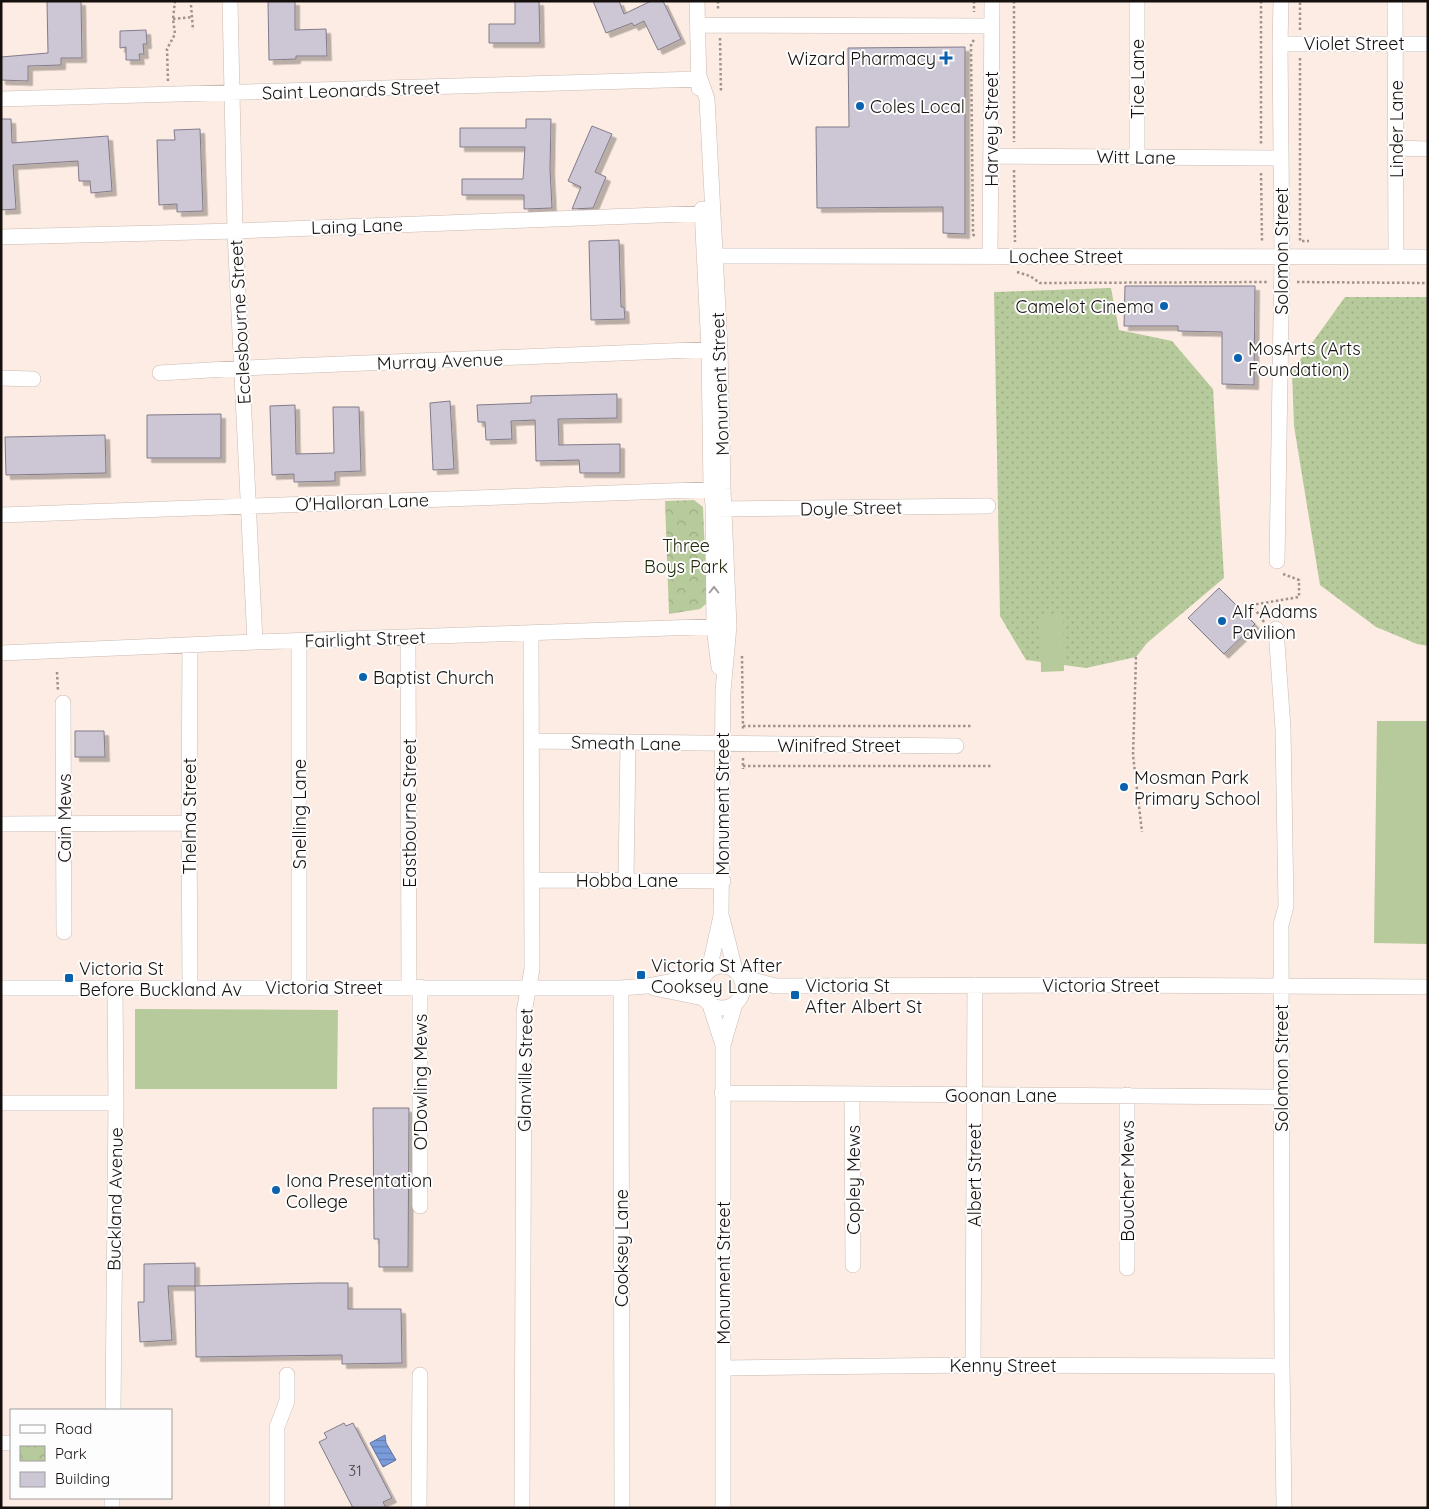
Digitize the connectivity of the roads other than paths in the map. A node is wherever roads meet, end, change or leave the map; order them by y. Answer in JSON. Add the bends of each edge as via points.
{"nodes":[{"id":1,"x":230,"y":1,"type":"edge"},
{"id":2,"x":697,"y":1,"type":"edge"},
{"id":3,"x":992,"y":1,"type":"edge"},
{"id":4,"x":1137,"y":1,"type":"edge"},
{"id":5,"x":1281,"y":1,"type":"edge"},
{"id":6,"x":1395,"y":1,"type":"edge"},
{"id":7,"x":698,"y":25,"type":"junction"},
{"id":8,"x":992,"y":26,"type":"junction"},
{"id":9,"x":1396,"y":43,"type":"junction"},
{"id":10,"x":1280,"y":44,"type":"junction"},
{"id":11,"x":1428,"y":44,"type":"edge"},
{"id":12,"x":700,"y":79,"type":"junction"},
{"id":13,"x":233,"y":94,"type":"junction"},
{"id":14,"x":1,"y":99,"type":"edge"},
{"id":15,"x":1396,"y":148,"type":"junction"},
{"id":16,"x":1428,"y":149,"type":"edge"},
{"id":17,"x":991,"y":156,"type":"junction"},
{"id":18,"x":1137,"y":156,"type":"junction"},
{"id":19,"x":1280,"y":158,"type":"junction"},
{"id":20,"x":707,"y":213,"type":"junction"},
{"id":21,"x":235,"y":231,"type":"junction"},
{"id":22,"x":1,"y":238,"type":"edge"},
{"id":23,"x":709,"y":256,"type":"junction"},
{"id":24,"x":990,"y":256,"type":"junction"},
{"id":25,"x":1282,"y":256,"type":"junction"},
{"id":26,"x":1396,"y":257,"type":"junction"},
{"id":27,"x":1428,"y":257,"type":"edge"},
{"id":28,"x":714,"y":350,"type":"junction"},
{"id":29,"x":243,"y":368,"type":"junction"},
{"id":30,"x":160,"y":374,"type":"dead end"},
{"id":31,"x":1,"y":378,"type":"edge"},
{"id":32,"x":33,"y":379,"type":"dead end"},
{"id":33,"x":717,"y":489,"type":"junction"},
{"id":34,"x":249,"y":506,"type":"junction"},
{"id":35,"x":988,"y":506,"type":"dead end"},
{"id":36,"x":719,"y":509,"type":"junction"},
{"id":37,"x":1,"y":515,"type":"edge"},
{"id":38,"x":1277,"y":561,"type":"road end"},
{"id":39,"x":721,"y":626,"type":"junction"},
{"id":40,"x":1276,"y":629,"type":"road end"},
{"id":41,"x":531,"y":633,"type":"junction"},
{"id":42,"x":408,"y":638,"type":"junction"},
{"id":43,"x":299,"y":641,"type":"junction"},
{"id":44,"x":255,"y":642,"type":"junction"},
{"id":45,"x":190,"y":645,"type":"junction"},
{"id":46,"x":1,"y":653,"type":"edge"},
{"id":47,"x":63,"y":703,"type":"dead end"},
{"id":48,"x":531,"y":741,"type":"junction"},
{"id":49,"x":628,"y":743,"type":"junction"},
{"id":50,"x":722,"y":744,"type":"junction"},
{"id":51,"x":956,"y":746,"type":"dead end"},
{"id":52,"x":189,"y":823,"type":"junction"},
{"id":53,"x":1,"y":824,"type":"edge"},
{"id":54,"x":64,"y":824,"type":"junction"},
{"id":55,"x":532,"y":880,"type":"junction"},
{"id":56,"x":626,"y":880,"type":"junction"},
{"id":57,"x":722,"y":881,"type":"junction"},
{"id":58,"x":721,"y":916,"type":"junction"},
{"id":59,"x":64,"y":932,"type":"dead end"},
{"id":60,"x":706,"y":973,"type":"junction"},
{"id":61,"x":738,"y":974,"type":"junction"},
{"id":62,"x":975,"y":985,"type":"junction"},
{"id":63,"x":647,"y":986,"type":"junction"},
{"id":64,"x":775,"y":986,"type":"junction"},
{"id":65,"x":1281,"y":986,"type":"junction"},
{"id":66,"x":415,"y":987,"type":"junction"},
{"id":67,"x":1428,"y":987,"type":"edge"},
{"id":68,"x":1,"y":988,"type":"edge"},
{"id":69,"x":115,"y":988,"type":"junction"},
{"id":70,"x":190,"y":988,"type":"junction"},
{"id":71,"x":299,"y":988,"type":"junction"},
{"id":72,"x":529,"y":988,"type":"junction"},
{"id":73,"x":621,"y":988,"type":"junction"},
{"id":74,"x":738,"y":1000,"type":"junction"},
{"id":75,"x":706,"y":1001,"type":"junction"},
{"id":76,"x":723,"y":1045,"type":"junction"},
{"id":77,"x":722,"y":1093,"type":"junction"},
{"id":78,"x":852,"y":1094,"type":"junction"},
{"id":79,"x":974,"y":1094,"type":"junction"},
{"id":80,"x":1127,"y":1095,"type":"junction"},
{"id":81,"x":1281,"y":1097,"type":"junction"},
{"id":82,"x":1,"y":1103,"type":"edge"},
{"id":83,"x":116,"y":1103,"type":"junction"},
{"id":84,"x":420,"y":1206,"type":"dead end"},
{"id":85,"x":853,"y":1266,"type":"dead end"},
{"id":86,"x":1127,"y":1268,"type":"dead end"},
{"id":87,"x":973,"y":1365,"type":"junction"},
{"id":88,"x":1282,"y":1366,"type":"junction"},
{"id":89,"x":724,"y":1368,"type":"junction"},
{"id":90,"x":420,"y":1375,"type":"dead end"},
{"id":91,"x":287,"y":1376,"type":"dead end"},
{"id":92,"x":113,"y":1409,"type":"edge"},
{"id":93,"x":721,"y":1505,"type":"edge"},
{"id":94,"x":277,"y":1508,"type":"edge"},
{"id":95,"x":419,"y":1508,"type":"edge"},
{"id":96,"x":522,"y":1508,"type":"edge"},
{"id":97,"x":622,"y":1508,"type":"edge"},
{"id":98,"x":1284,"y":1508,"type":"edge"}],
"edges":[{"from":1,"to":13,"type":"street","name":"Ecclesbourne Street"},
{"from":2,"to":7,"type":"street","name":"Monument Street"},
{"from":3,"to":8,"type":"street","name":"Harvey Street"},
{"from":4,"to":18,"type":"street","name":"Tice Lane"},
{"from":5,"to":10,"type":"street","name":"Solomon Street"},
{"from":6,"to":9,"type":"street","name":"Linder Lane"},
{"from":7,"to":8,"type":"street"},
{"from":7,"to":12,"type":"street","name":"Monument Street"},
{"from":8,"to":17,"type":"street","name":"Harvey Street"},
{"from":9,"to":10,"type":"street","name":"Violet Street"},
{"from":9,"to":11,"type":"street","name":"Violet Street"},
{"from":9,"to":15,"type":"street","name":"Linder Lane"},
{"from":10,"to":19,"type":"street","name":"Solomon Street"},
{"from":12,"to":13,"type":"street","name":"Saint Leonards Street"},
{"from":12,"to":20,"type":"street","name":"Monument Street","via":[[707,99]]},
{"from":13,"to":14,"type":"street","name":"Saint Leonards Street"},
{"from":13,"to":21,"type":"street","name":"Ecclesbourne Street"},
{"from":15,"to":16,"type":"street"},
{"from":15,"to":26,"type":"street","name":"Linder Lane"},
{"from":17,"to":18,"type":"street","name":"Witt Lane"},
{"from":17,"to":24,"type":"street","name":"Harvey Street"},
{"from":18,"to":19,"type":"street","name":"Witt Lane"},
{"from":19,"to":25,"type":"street","name":"Solomon Street"},
{"from":20,"to":21,"type":"street","name":"Laing Lane"},
{"from":20,"to":23,"type":"street","name":"Monument Street"},
{"from":21,"to":22,"type":"street","name":"Laing Lane"},
{"from":21,"to":29,"type":"street","name":"Ecclesbourne Street"},
{"from":23,"to":24,"type":"street","name":"Lochee Street"},
{"from":23,"to":28,"type":"street","name":"Monument Street"},
{"from":24,"to":25,"type":"street","name":"Lochee Street"},
{"from":25,"to":26,"type":"street","name":"Lochee Street"},
{"from":25,"to":38,"type":"street","name":"Solomon Street"},
{"from":26,"to":27,"type":"street","name":"Lochee Street"},
{"from":28,"to":29,"type":"street","name":"Murray Avenue"},
{"from":28,"to":33,"type":"street","name":"Monument Street"},
{"from":29,"to":30,"type":"street","name":"Murray Avenue"},
{"from":29,"to":34,"type":"street","name":"Ecclesbourne Street"},
{"from":31,"to":32,"type":"street"},
{"from":33,"to":34,"type":"street","name":"O'Halloran Lane"},
{"from":33,"to":36,"type":"street","name":"Monument Street"},
{"from":34,"to":37,"type":"street","name":"O'Halloran Lane"},
{"from":34,"to":44,"type":"street","name":"Ecclesbourne Street"},
{"from":35,"to":36,"type":"street","name":"Doyle Street"},
{"from":36,"to":39,"type":"street","name":"Monument Street"},
{"from":39,"to":41,"type":"street","name":"Fairlight Street"},
{"from":39,"to":50,"type":"street","name":"Monument Street"},
{"from":40,"to":65,"type":"street","name":"Solomon Street","via":[[1283,729],[1286,906],[1281,926]]},
{"from":41,"to":42,"type":"street","name":"Fairlight Street"},
{"from":41,"to":48,"type":"street","name":"Glanville Street"},
{"from":42,"to":43,"type":"street","name":"Fairlight Street"},
{"from":42,"to":66,"type":"street","name":"Eastbourne Street"},
{"from":43,"to":44,"type":"street","name":"Fairlight Street"},
{"from":43,"to":71,"type":"street","name":"Snelling Lane"},
{"from":44,"to":45,"type":"street","name":"Fairlight Street"},
{"from":45,"to":46,"type":"street","name":"Fairlight Street"},
{"from":45,"to":52,"type":"street","name":"Thelma Street"},
{"from":47,"to":54,"type":"street","name":"Cain Mews"},
{"from":48,"to":49,"type":"street","name":"Smeath Lane"},
{"from":48,"to":55,"type":"street","name":"Glanville Street"},
{"from":49,"to":50,"type":"street","name":"Smeath Lane"},
{"from":49,"to":56,"type":"street"},
{"from":50,"to":51,"type":"street","name":"Winifred Street"},
{"from":50,"to":57,"type":"street","name":"Monument Street"},
{"from":52,"to":54,"type":"street"},
{"from":52,"to":70,"type":"street","name":"Thelma Street"},
{"from":53,"to":54,"type":"street"},
{"from":54,"to":59,"type":"street","name":"Cain Mews"},
{"from":55,"to":56,"type":"street","name":"Hobba Lane"},
{"from":55,"to":72,"type":"street","name":"Glanville Street"},
{"from":56,"to":57,"type":"street","name":"Hobba Lane"},
{"from":57,"to":58,"type":"street","name":"Monument Street"},
{"from":58,"to":60,"type":"street","name":"Monument Street"},
{"from":58,"to":61,"type":"street","name":"Monument Street"},
{"from":60,"to":61,"type":"street","via":[[722,965]]},
{"from":60,"to":63,"type":"street","name":"Victoria Street"},
{"from":60,"to":75,"type":"street","via":[[700,986]]},
{"from":61,"to":64,"type":"street","name":"Victoria Street"},
{"from":61,"to":74,"type":"street","via":[[743,984]]},
{"from":62,"to":64,"type":"street","name":"Victoria Street"},
{"from":62,"to":65,"type":"street","name":"Victoria Street"},
{"from":62,"to":79,"type":"street","name":"Albert Street"},
{"from":63,"to":73,"type":"street","name":"Victoria Street"},
{"from":63,"to":75,"type":"street","name":"Victoria Street"},
{"from":64,"to":74,"type":"street","name":"Victoria Street"},
{"from":65,"to":67,"type":"street","name":"Victoria Street"},
{"from":65,"to":81,"type":"street","name":"Solomon Street"},
{"from":66,"to":71,"type":"street","name":"Victoria Street"},
{"from":66,"to":72,"type":"street","name":"Victoria Street"},
{"from":66,"to":84,"type":"street","name":"O'Dowling Mews"},
{"from":68,"to":69,"type":"street","name":"Victoria Street"},
{"from":69,"to":70,"type":"street","name":"Victoria Street"},
{"from":69,"to":83,"type":"street","name":"Buckland Avenue"},
{"from":70,"to":71,"type":"street","name":"Victoria Street"},
{"from":72,"to":73,"type":"street","name":"Victoria Street"},
{"from":72,"to":96,"type":"street","name":"Glanville Street","via":[[524,1012]]},
{"from":73,"to":97,"type":"street","name":"Cooksey Lane"},
{"from":74,"to":75,"type":"street","via":[[722,1008]]},
{"from":74,"to":76,"type":"street","name":"Monument Street"},
{"from":75,"to":76,"type":"street","name":"Monument Street"},
{"from":76,"to":77,"type":"street","name":"Monument Street"},
{"from":77,"to":78,"type":"street","name":"Goonan Lane"},
{"from":77,"to":89,"type":"street","name":"Monument Street"},
{"from":78,"to":79,"type":"street","name":"Goonan Lane"},
{"from":78,"to":85,"type":"street","name":"Copley Mews"},
{"from":79,"to":80,"type":"street","name":"Goonan Lane"},
{"from":79,"to":87,"type":"street","name":"Albert Street"},
{"from":80,"to":81,"type":"street","name":"Goonan Lane"},
{"from":80,"to":86,"type":"street","name":"Boucher Mews"},
{"from":81,"to":88,"type":"street","name":"Solomon Street"},
{"from":82,"to":83,"type":"street"},
{"from":83,"to":92,"type":"street","name":"Buckland Avenue"},
{"from":87,"to":88,"type":"street","name":"Kenny Street"},
{"from":87,"to":89,"type":"street","name":"Kenny Street"},
{"from":88,"to":98,"type":"street","name":"Solomon Street"},
{"from":89,"to":93,"type":"street","name":"Monument Street"},
{"from":90,"to":95,"type":"street"},
{"from":91,"to":94,"type":"street","via":[[287,1401],[277,1426]]}]}
